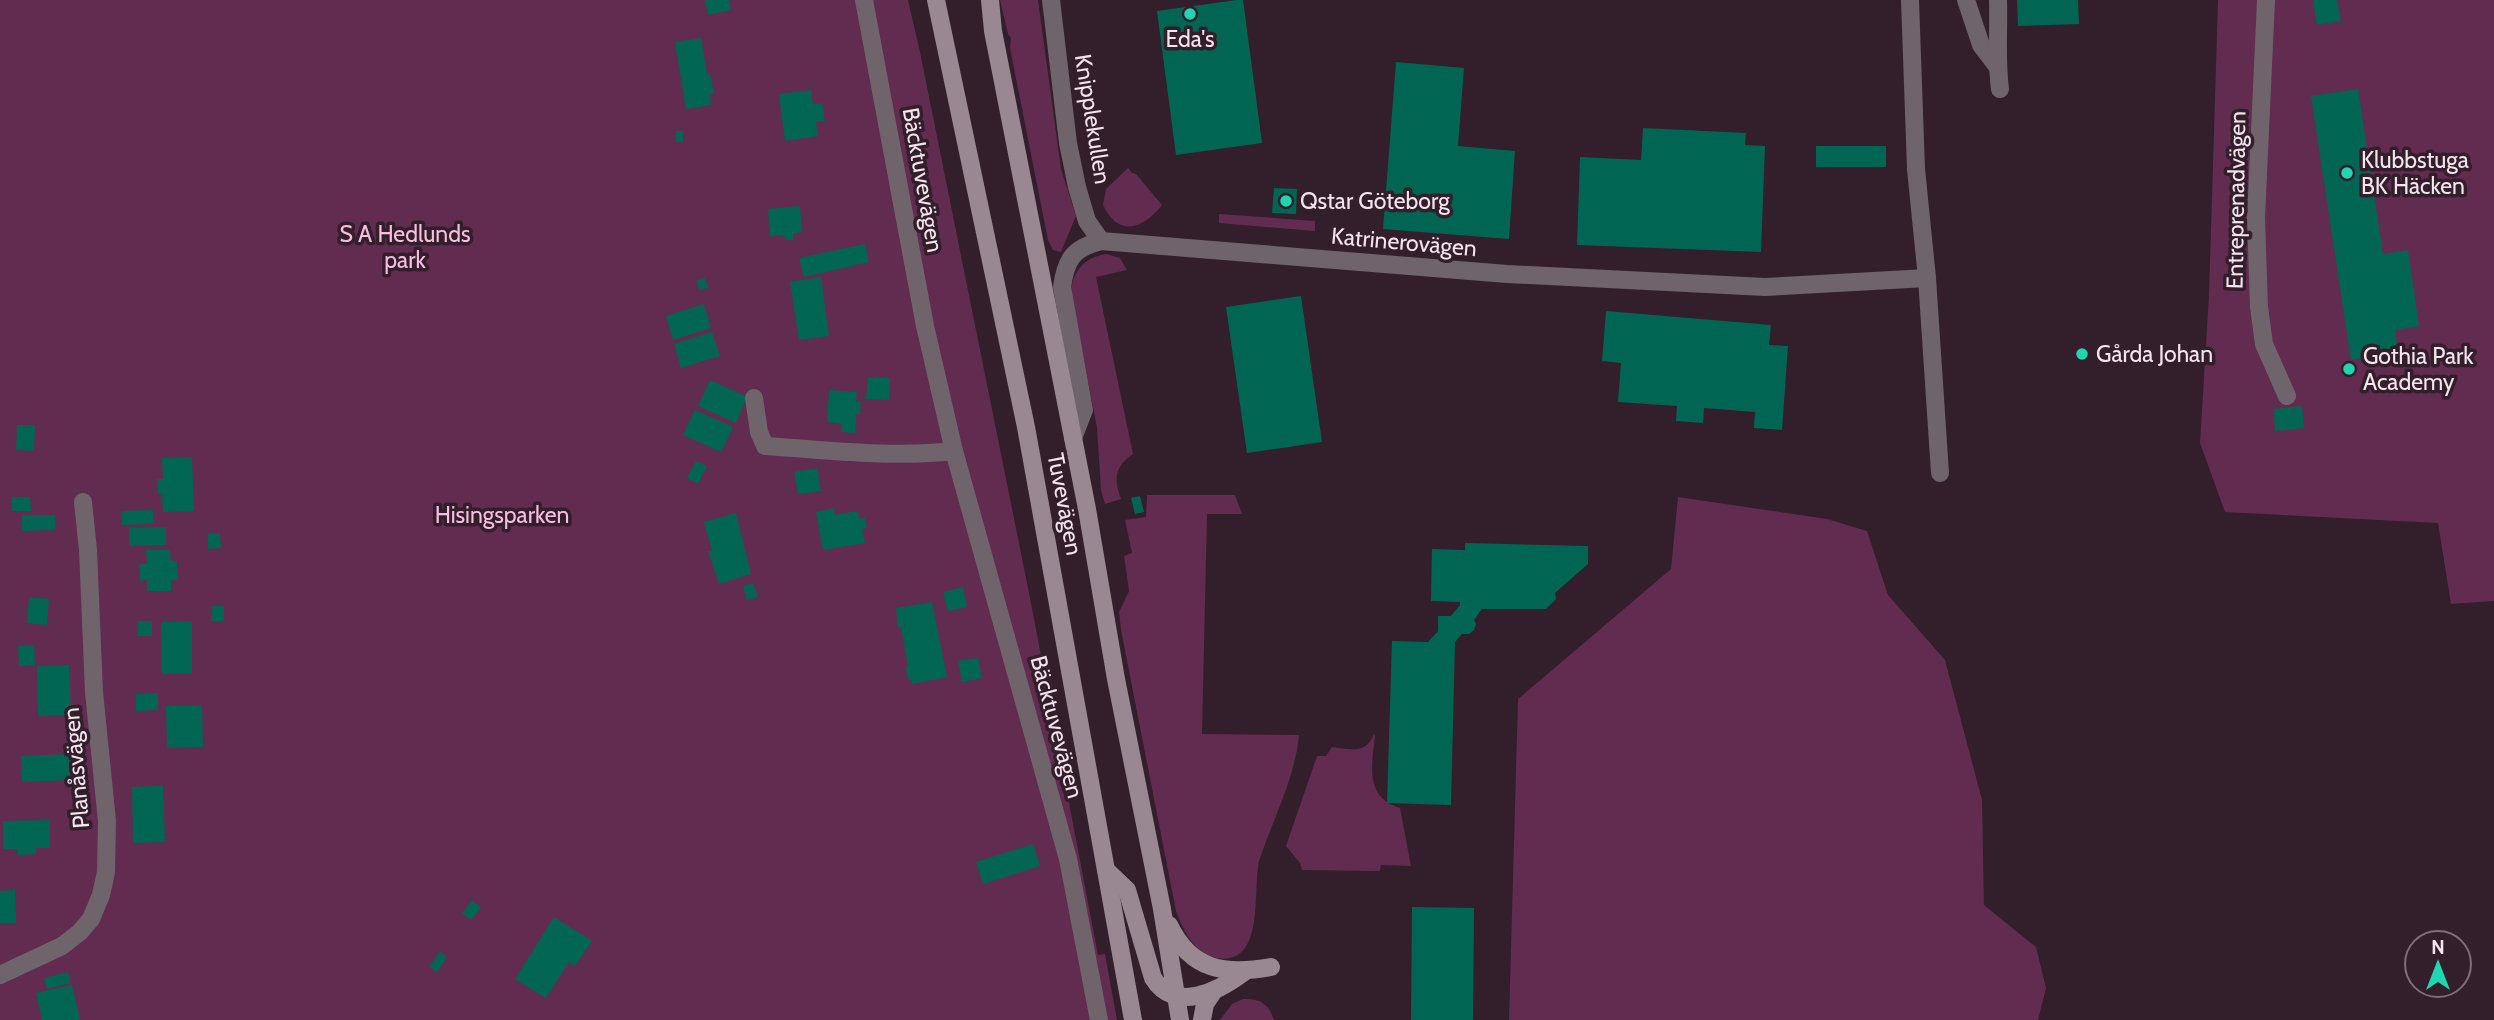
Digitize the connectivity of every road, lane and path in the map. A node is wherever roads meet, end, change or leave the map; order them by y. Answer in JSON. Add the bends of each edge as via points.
{"nodes":[{"id":1,"x":863,"y":0,"type":"edge"},
{"id":2,"x":936,"y":0,"type":"edge"},
{"id":3,"x":990,"y":0,"type":"edge"},
{"id":4,"x":1051,"y":0,"type":"edge"},
{"id":5,"x":1910,"y":0,"type":"edge"},
{"id":6,"x":1966,"y":0,"type":"edge"},
{"id":7,"x":1998,"y":0,"type":"edge"},
{"id":8,"x":2266,"y":0,"type":"edge"},
{"id":9,"x":1997,"y":66,"type":"junction"},
{"id":10,"x":2000,"y":89,"type":"dead end"},
{"id":11,"x":1101,"y":241,"type":"junction"},
{"id":12,"x":1927,"y":278,"type":"junction"},
{"id":13,"x":2287,"y":396,"type":"dead end"},
{"id":14,"x":754,"y":398,"type":"dead end"},
{"id":15,"x":1073,"y":438,"type":"junction"},
{"id":16,"x":954,"y":451,"type":"junction"},
{"id":17,"x":1940,"y":474,"type":"dead end"},
{"id":18,"x":83,"y":502,"type":"dead end"},
{"id":19,"x":1106,"y":870,"type":"junction"},
{"id":20,"x":1162,"y":909,"type":"junction"},
{"id":21,"x":1270,"y":967,"type":"dead end"},
{"id":22,"x":1244,"y":972,"type":"junction"},
{"id":23,"x":0,"y":975,"type":"edge"},
{"id":24,"x":1213,"y":992,"type":"junction"},
{"id":25,"x":1177,"y":997,"type":"junction"},
{"id":26,"x":1099,"y":1020,"type":"edge"},
{"id":27,"x":1133,"y":1020,"type":"edge"},
{"id":28,"x":1181,"y":1020,"type":"edge"},
{"id":29,"x":1202,"y":1020,"type":"edge"}],
"edges":[{"from":1,"to":16,"type":"street","name":"Bäcktuvevägen","via":[[925,326]]},
{"from":2,"to":19,"type":"main road","name":"Tuvevägen","via":[[1026,427]]},
{"from":3,"to":15,"type":"main road","name":"Tuvevägen"},
{"from":4,"to":11,"type":"street","name":"Knipplekullen","via":[[1077,187],[1087,221]]},
{"from":5,"to":12,"type":"street","via":[[1916,169]]},
{"from":6,"to":9,"type":"street","via":[[1981,46]]},
{"from":7,"to":9,"type":"street"},
{"from":8,"to":13,"type":"street","name":"Entreprenadvägen","via":[[2256,218],[2259,307],[2264,344]]},
{"from":9,"to":10,"type":"street"},
{"from":11,"to":12,"type":"street","name":"Katrinerovägen","via":[[1507,274],[1765,287]]},
{"from":11,"to":15,"type":"street","via":[[1082,246],[1068,262],[1062,287],[1084,410]]},
{"from":12,"to":17,"type":"street"},
{"from":14,"to":16,"type":"street","via":[[765,446],[879,455]]},
{"from":15,"to":20,"type":"main road","name":"Tuvevägen"},
{"from":16,"to":26,"type":"street","name":"Bäcktuvevägen","via":[[1069,859]]},
{"from":18,"to":23,"type":"street","name":"Planåsvägen","via":[[94,697],[107,821],[106,872],[91,919],[80,932],[62,946]]},
{"from":19,"to":25,"type":"main road","via":[[1127,890],[1157,986]]},
{"from":19,"to":27,"type":"main road","name":"Tuvevägen"},
{"from":20,"to":22,"type":"main road","via":[[1184,951],[1195,960]]},
{"from":20,"to":25,"type":"main road","name":"Tuvevägen"},
{"from":21,"to":22,"type":"main road"},
{"from":22,"to":24,"type":"main road"},
{"from":24,"to":25,"type":"main road"},
{"from":24,"to":29,"type":"main road"},
{"from":25,"to":28,"type":"main road","name":"Tuvevägen"}]}
